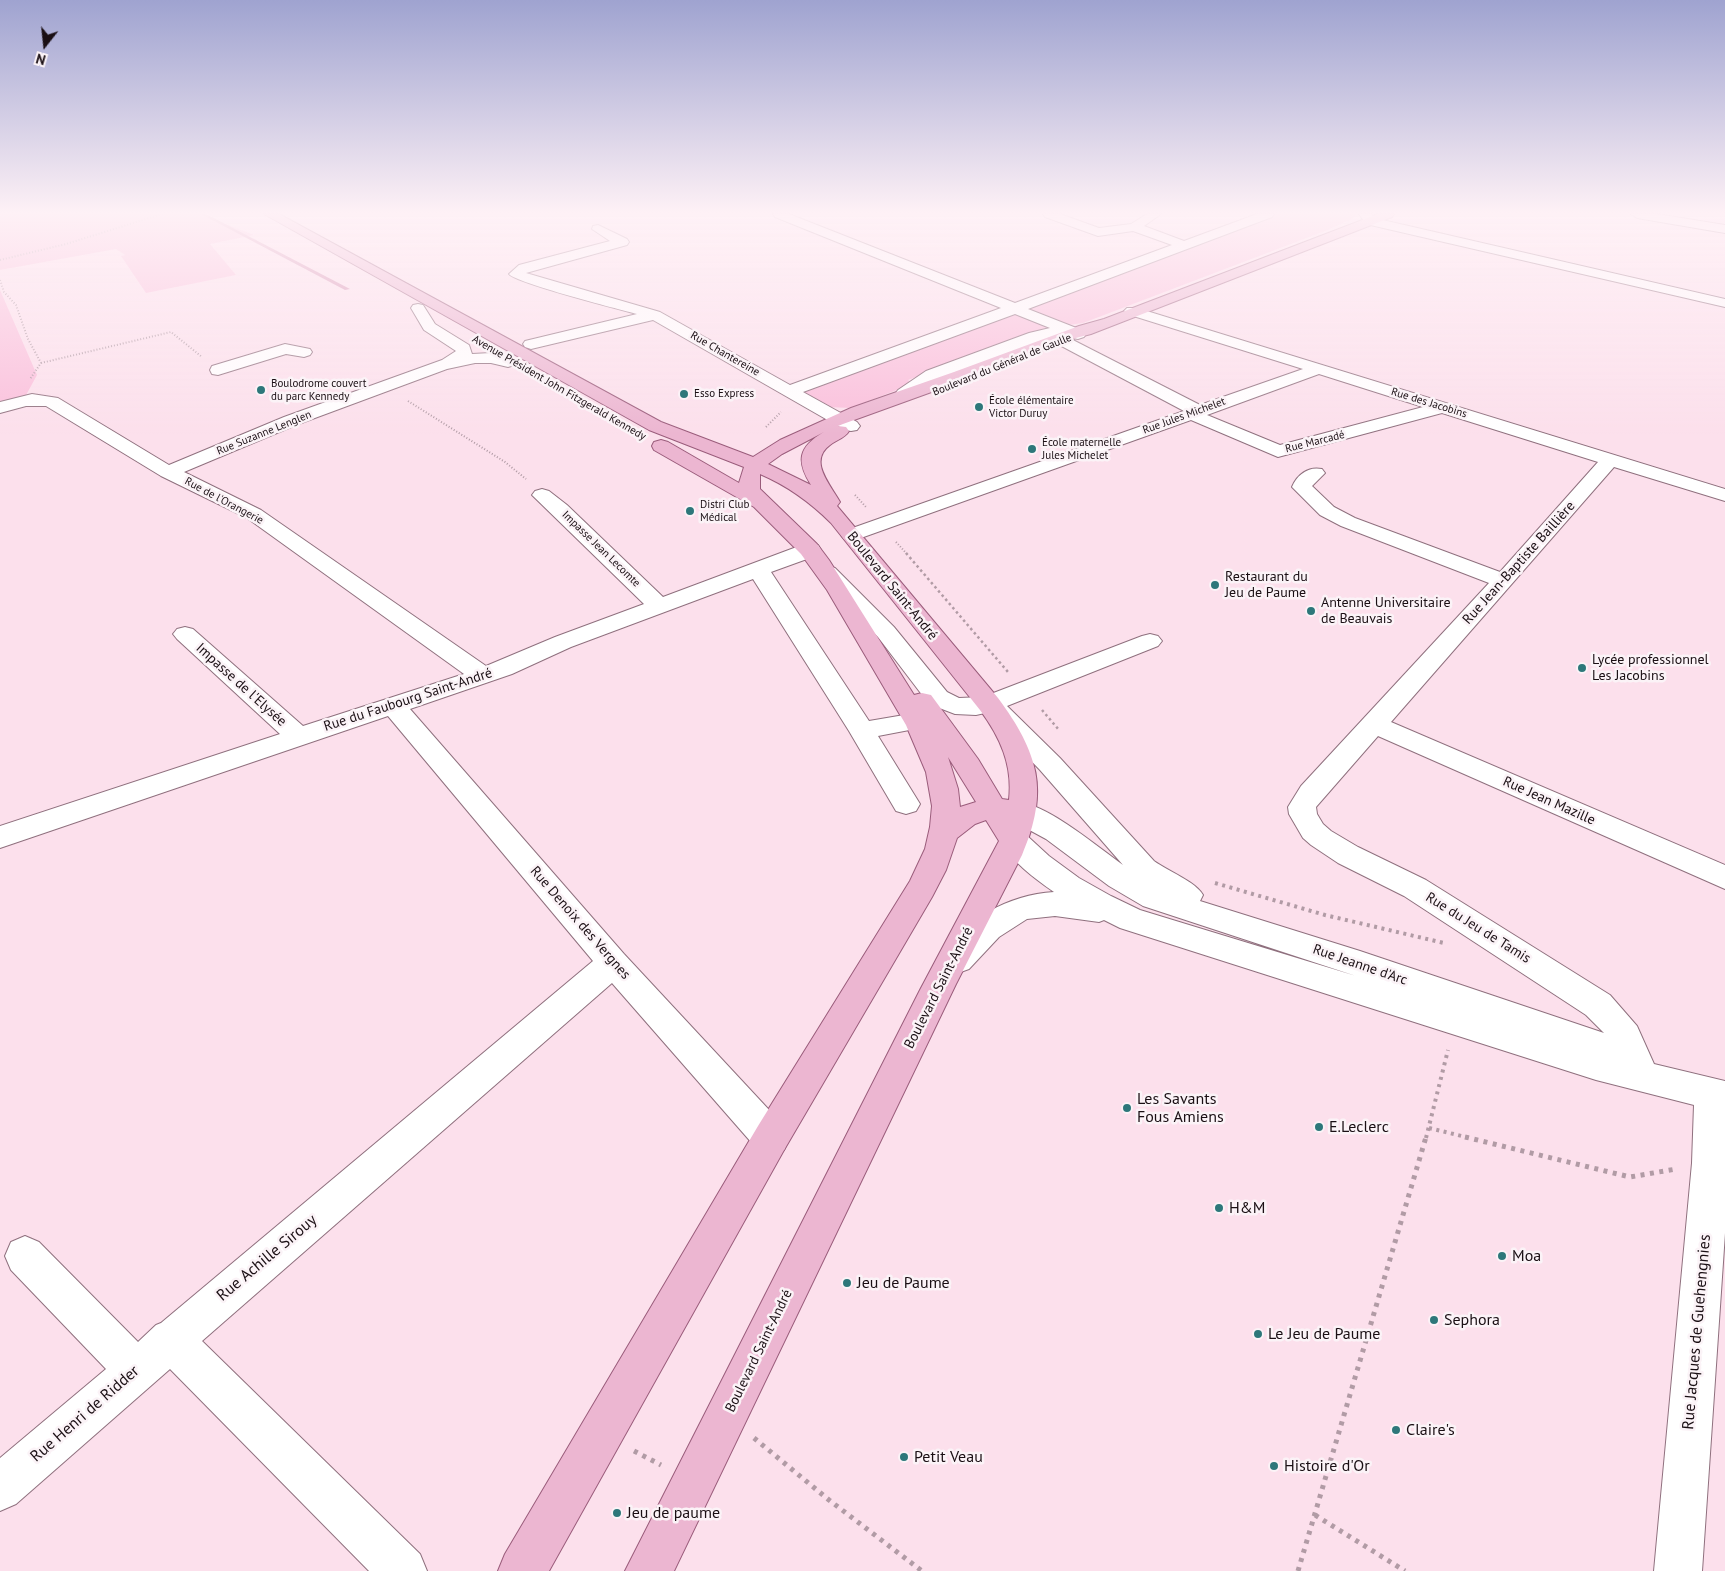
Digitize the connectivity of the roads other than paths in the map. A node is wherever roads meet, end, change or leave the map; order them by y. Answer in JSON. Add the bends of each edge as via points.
{"nodes":[{"id":1,"x":384,"y":287,"type":"edge"},
{"id":2,"x":398,"y":287,"type":"edge"},
{"id":3,"x":555,"y":287,"type":"edge"},
{"id":4,"x":960,"y":287,"type":"edge"},
{"id":5,"x":1072,"y":287,"type":"edge"},
{"id":6,"x":1193,"y":287,"type":"edge"},
{"id":7,"x":1661,"y":287,"type":"edge"},
{"id":8,"x":1725,"y":303,"type":"edge"},
{"id":9,"x":418,"y":308,"type":"junction"},
{"id":10,"x":1014,"y":309,"type":"junction"},
{"id":11,"x":1132,"y":311,"type":"junction"},
{"id":12,"x":655,"y":315,"type":"junction"},
{"id":13,"x":1068,"y":336,"type":"junction"},
{"id":14,"x":531,"y":344,"type":"dead end"},
{"id":15,"x":304,"y":352,"type":"dead end"},
{"id":16,"x":508,"y":362,"type":"junction"},
{"id":17,"x":446,"y":364,"type":"junction"},
{"id":18,"x":1319,"y":369,"type":"junction"},
{"id":19,"x":218,"y":370,"type":"road end"},
{"id":20,"x":793,"y":393,"type":"junction"},
{"id":21,"x":1443,"y":407,"type":"junction"},
{"id":22,"x":0,"y":408,"type":"edge"},
{"id":23,"x":1195,"y":412,"type":"junction"},
{"id":24,"x":845,"y":422,"type":"junction"},
{"id":25,"x":814,"y":430,"type":"junction"},
{"id":26,"x":682,"y":438,"type":"junction"},
{"id":27,"x":1610,"y":460,"type":"junction"},
{"id":28,"x":756,"y":465,"type":"junction"},
{"id":29,"x":168,"y":472,"type":"junction"},
{"id":30,"x":1315,"y":473,"type":"dead end"},
{"id":31,"x":542,"y":495,"type":"road end"},
{"id":32,"x":1725,"y":495,"type":"edge"},
{"id":33,"x":761,"y":503,"type":"junction"},
{"id":34,"x":832,"y":538,"type":"junction"},
{"id":35,"x":758,"y":568,"type":"junction"},
{"id":36,"x":826,"y":572,"type":"junction"},
{"id":37,"x":1504,"y":580,"type":"junction"},
{"id":38,"x":659,"y":606,"type":"junction"},
{"id":39,"x":185,"y":634,"type":"dead end"},
{"id":40,"x":870,"y":642,"type":"junction"},
{"id":41,"x":1150,"y":642,"type":"dead end"},
{"id":42,"x":483,"y":676,"type":"junction"},
{"id":43,"x":989,"y":704,"type":"junction"},
{"id":44,"x":392,"y":705,"type":"junction"},
{"id":45,"x":916,"y":721,"type":"junction"},
{"id":46,"x":1373,"y":724,"type":"junction"},
{"id":47,"x":862,"y":731,"type":"junction"},
{"id":48,"x":298,"y":736,"type":"junction"},
{"id":49,"x":1305,"y":800,"type":"joint"},
{"id":50,"x":906,"y":804,"type":"dead end"},
{"id":51,"x":992,"y":808,"type":"junction"},
{"id":52,"x":1018,"y":826,"type":"junction"},
{"id":53,"x":942,"y":835,"type":"junction"},
{"id":54,"x":0,"y":836,"type":"edge"},
{"id":55,"x":1725,"y":878,"type":"edge"},
{"id":56,"x":1131,"y":919,"type":"junction"},
{"id":57,"x":1335,"y":956,"type":"junction"},
{"id":58,"x":613,"y":963,"type":"junction"},
{"id":59,"x":940,"y":983,"type":"junction"},
{"id":60,"x":1638,"y":1069,"type":"junction"},
{"id":61,"x":1718,"y":1095,"type":"edge"},
{"id":62,"x":770,"y":1138,"type":"junction"},
{"id":63,"x":25,"y":1256,"type":"dead end"},
{"id":64,"x":170,"y":1340,"type":"junction"},
{"id":65,"x":136,"y":1370,"type":"junction"},
{"id":66,"x":0,"y":1488,"type":"edge"},
{"id":67,"x":403,"y":1571,"type":"edge"},
{"id":68,"x":522,"y":1571,"type":"edge"},
{"id":69,"x":649,"y":1571,"type":"edge"},
{"id":70,"x":1678,"y":1571,"type":"edge"}],
"edges":[{"from":1,"to":9,"type":"main road","name":"Avenue Président John Fitzgerald Kennedy"},
{"from":2,"to":26,"type":"main road","name":"Avenue Président John Fitzgerald Kennedy"},
{"from":3,"to":12,"type":"street","name":"Rue Chantereine"},
{"from":4,"to":10,"type":"street","name":"Rue Marcadé"},
{"from":5,"to":10,"type":"street"},
{"from":6,"to":11,"type":"main road","name":"Boulevard du Général de Gaulle"},
{"from":7,"to":8,"type":"street"},
{"from":9,"to":16,"type":"main road","name":"Avenue Président John Fitzgerald Kennedy"},
{"from":9,"to":17,"type":"street","name":"Rue Suzanne Lenglen","via":[[429,327],[463,348],[461,356]]},
{"from":10,"to":13,"type":"street","name":"Rue Marcadé"},
{"from":10,"to":20,"type":"street"},
{"from":11,"to":13,"type":"main road","name":"Boulevard du Général de Gaulle"},
{"from":11,"to":18,"type":"street","name":"Rue des Jacobins"},
{"from":12,"to":14,"type":"street"},
{"from":12,"to":20,"type":"street","name":"Rue Chantereine"},
{"from":13,"to":23,"type":"street","name":"Rue Marcadé"},
{"from":13,"to":24,"type":"main road","name":"Boulevard du Général de Gaulle"},
{"from":13,"to":24,"type":"main road","via":[[904,394]]},
{"from":15,"to":19,"type":"street","via":[[285,349]]},
{"from":16,"to":17,"type":"street","name":"Rue Suzanne Lenglen","via":[[475,358]]},
{"from":16,"to":33,"type":"main road","name":"Avenue Président John Fitzgerald Kennedy"},
{"from":17,"to":29,"type":"street","name":"Rue Suzanne Lenglen"},
{"from":18,"to":21,"type":"street","name":"Rue des Jacobins"},
{"from":18,"to":23,"type":"street","name":"Rue Jules Michelet"},
{"from":20,"to":24,"type":"street","name":"Rue Chantereine"},
{"from":21,"to":23,"type":"street","name":"Rue Marcadé","via":[[1278,451]]},
{"from":21,"to":27,"type":"street","name":"Rue des Jacobins"},
{"from":22,"to":29,"type":"street","name":"Rue de l'Orangerie","via":[[20,401],[42,399],[52,402]]},
{"from":23,"to":34,"type":"street","name":"Rue Jules Michelet"},
{"from":24,"to":25,"type":"main road"},
{"from":24,"to":34,"type":"main road","name":"Boulevard du Général de Gaulle","via":[[810,454],[809,460],[813,474],[830,500]]},
{"from":25,"to":26,"type":"main road","via":[[722,443]]},
{"from":25,"to":28,"type":"main road"},
{"from":26,"to":28,"type":"main road","name":"Avenue Président John Fitzgerald Kennedy"},
{"from":27,"to":32,"type":"street","name":"Rue des Jacobins"},
{"from":27,"to":37,"type":"street","name":"Rue Jean-Baptiste Baillière"},
{"from":28,"to":33,"type":"main road","via":[[749,484]]},
{"from":28,"to":34,"type":"main road","name":"Boulevard Saint-André","via":[[810,491],[828,506]]},
{"from":29,"to":42,"type":"street","name":"Rue de l'Orangerie","via":[[254,514]]},
{"from":30,"to":37,"type":"street","via":[[1302,487],[1326,511]]},
{"from":31,"to":38,"type":"street","name":"Impasse Jean Lecomte"},
{"from":33,"to":34,"type":"main road","name":"Boulevard Saint-André"},
{"from":34,"to":35,"type":"street","name":"Rue du Faubourg Saint-André"},
{"from":34,"to":36,"type":"main road","name":"Boulevard Saint-André"},
{"from":34,"to":43,"type":"main road","name":"Boulevard Saint-André"},
{"from":35,"to":38,"type":"street","name":"Rue du Faubourg Saint-André"},
{"from":35,"to":47,"type":"street"},
{"from":36,"to":40,"type":"main road","name":"Boulevard Saint-André"},
{"from":36,"to":43,"type":"street","via":[[886,632],[938,698],[965,707]]},
{"from":37,"to":46,"type":"street","name":"Rue Jean-Baptiste Baillière"},
{"from":38,"to":42,"type":"street","name":"Rue du Faubourg Saint-André"},
{"from":39,"to":48,"type":"street","name":"Impasse de l'Elysée"},
{"from":40,"to":45,"type":"main road","name":"Boulevard Saint-André"},
{"from":40,"to":51,"type":"main road","via":[[920,697],[968,766]]},
{"from":41,"to":43,"type":"street"},
{"from":42,"to":44,"type":"street","name":"Rue du Faubourg Saint-André"},
{"from":43,"to":52,"type":"main road","name":"Boulevard Saint-André","via":[[1012,735],[1020,758],[1023,775]]},
{"from":43,"to":57,"type":"street","via":[[1050,764],[1129,854],[1159,880],[1175,890],[1255,920]]},
{"from":44,"to":48,"type":"street","name":"Rue du Faubourg Saint-André"},
{"from":44,"to":58,"type":"street","name":"Rue Denoix des Vergnes"},
{"from":45,"to":47,"type":"street"},
{"from":45,"to":53,"type":"main road","name":"Boulevard Saint-André","via":[[942,780],[946,808]]},
{"from":46,"to":49,"type":"street","name":"Rue Jean-Baptiste Baillière"},
{"from":46,"to":55,"type":"street","name":"Rue Jean Mazille"},
{"from":47,"to":50,"type":"street"},
{"from":48,"to":54,"type":"street","name":"Rue du Faubourg Saint-André"},
{"from":49,"to":60,"type":"street","name":"Rue du Jeu de Tamis","via":[[1303,814],[1326,842],[1415,888],[1598,1005],[1623,1032]]},
{"from":51,"to":52,"type":"main road"},
{"from":51,"to":53,"type":"main road","via":[[964,817]]},
{"from":52,"to":56,"type":"street","name":"Rue Jeanne d'Arc","via":[[1034,860],[1086,898]]},
{"from":52,"to":57,"type":"street","name":"Rue Jeanne d'Arc","via":[[1048,824],[1129,885],[1154,898]]},
{"from":52,"to":59,"type":"main road","name":"Boulevard Saint-André"},
{"from":53,"to":62,"type":"main road","name":"Boulevard Saint-André","via":[[931,871],[921,889]]},
{"from":56,"to":59,"type":"street","via":[[1065,904],[1017,909],[983,931]]},
{"from":56,"to":60,"type":"street","name":"Rue Jeanne d'Arc","via":[[1559,1054]]},
{"from":57,"to":60,"type":"street","name":"Rue Jeanne d'Arc","via":[[1558,1031]]},
{"from":58,"to":62,"type":"street","name":"Rue Denoix des Vergnes"},
{"from":58,"to":64,"type":"street","name":"Rue Achille Sirouy"},
{"from":59,"to":69,"type":"main road","name":"Boulevard Saint-André"},
{"from":60,"to":61,"type":"street","name":"Rue Jeanne d'Arc"},
{"from":61,"to":70,"type":"street","name":"Rue Jacques de Guehengnies"},
{"from":62,"to":68,"type":"main road","name":"Boulevard Saint-André"},
{"from":63,"to":65,"type":"street"},
{"from":64,"to":65,"type":"street","name":"Rue Henri de Ridder"},
{"from":64,"to":67,"type":"street"},
{"from":65,"to":66,"type":"street","name":"Rue Henri de Ridder"}]}
